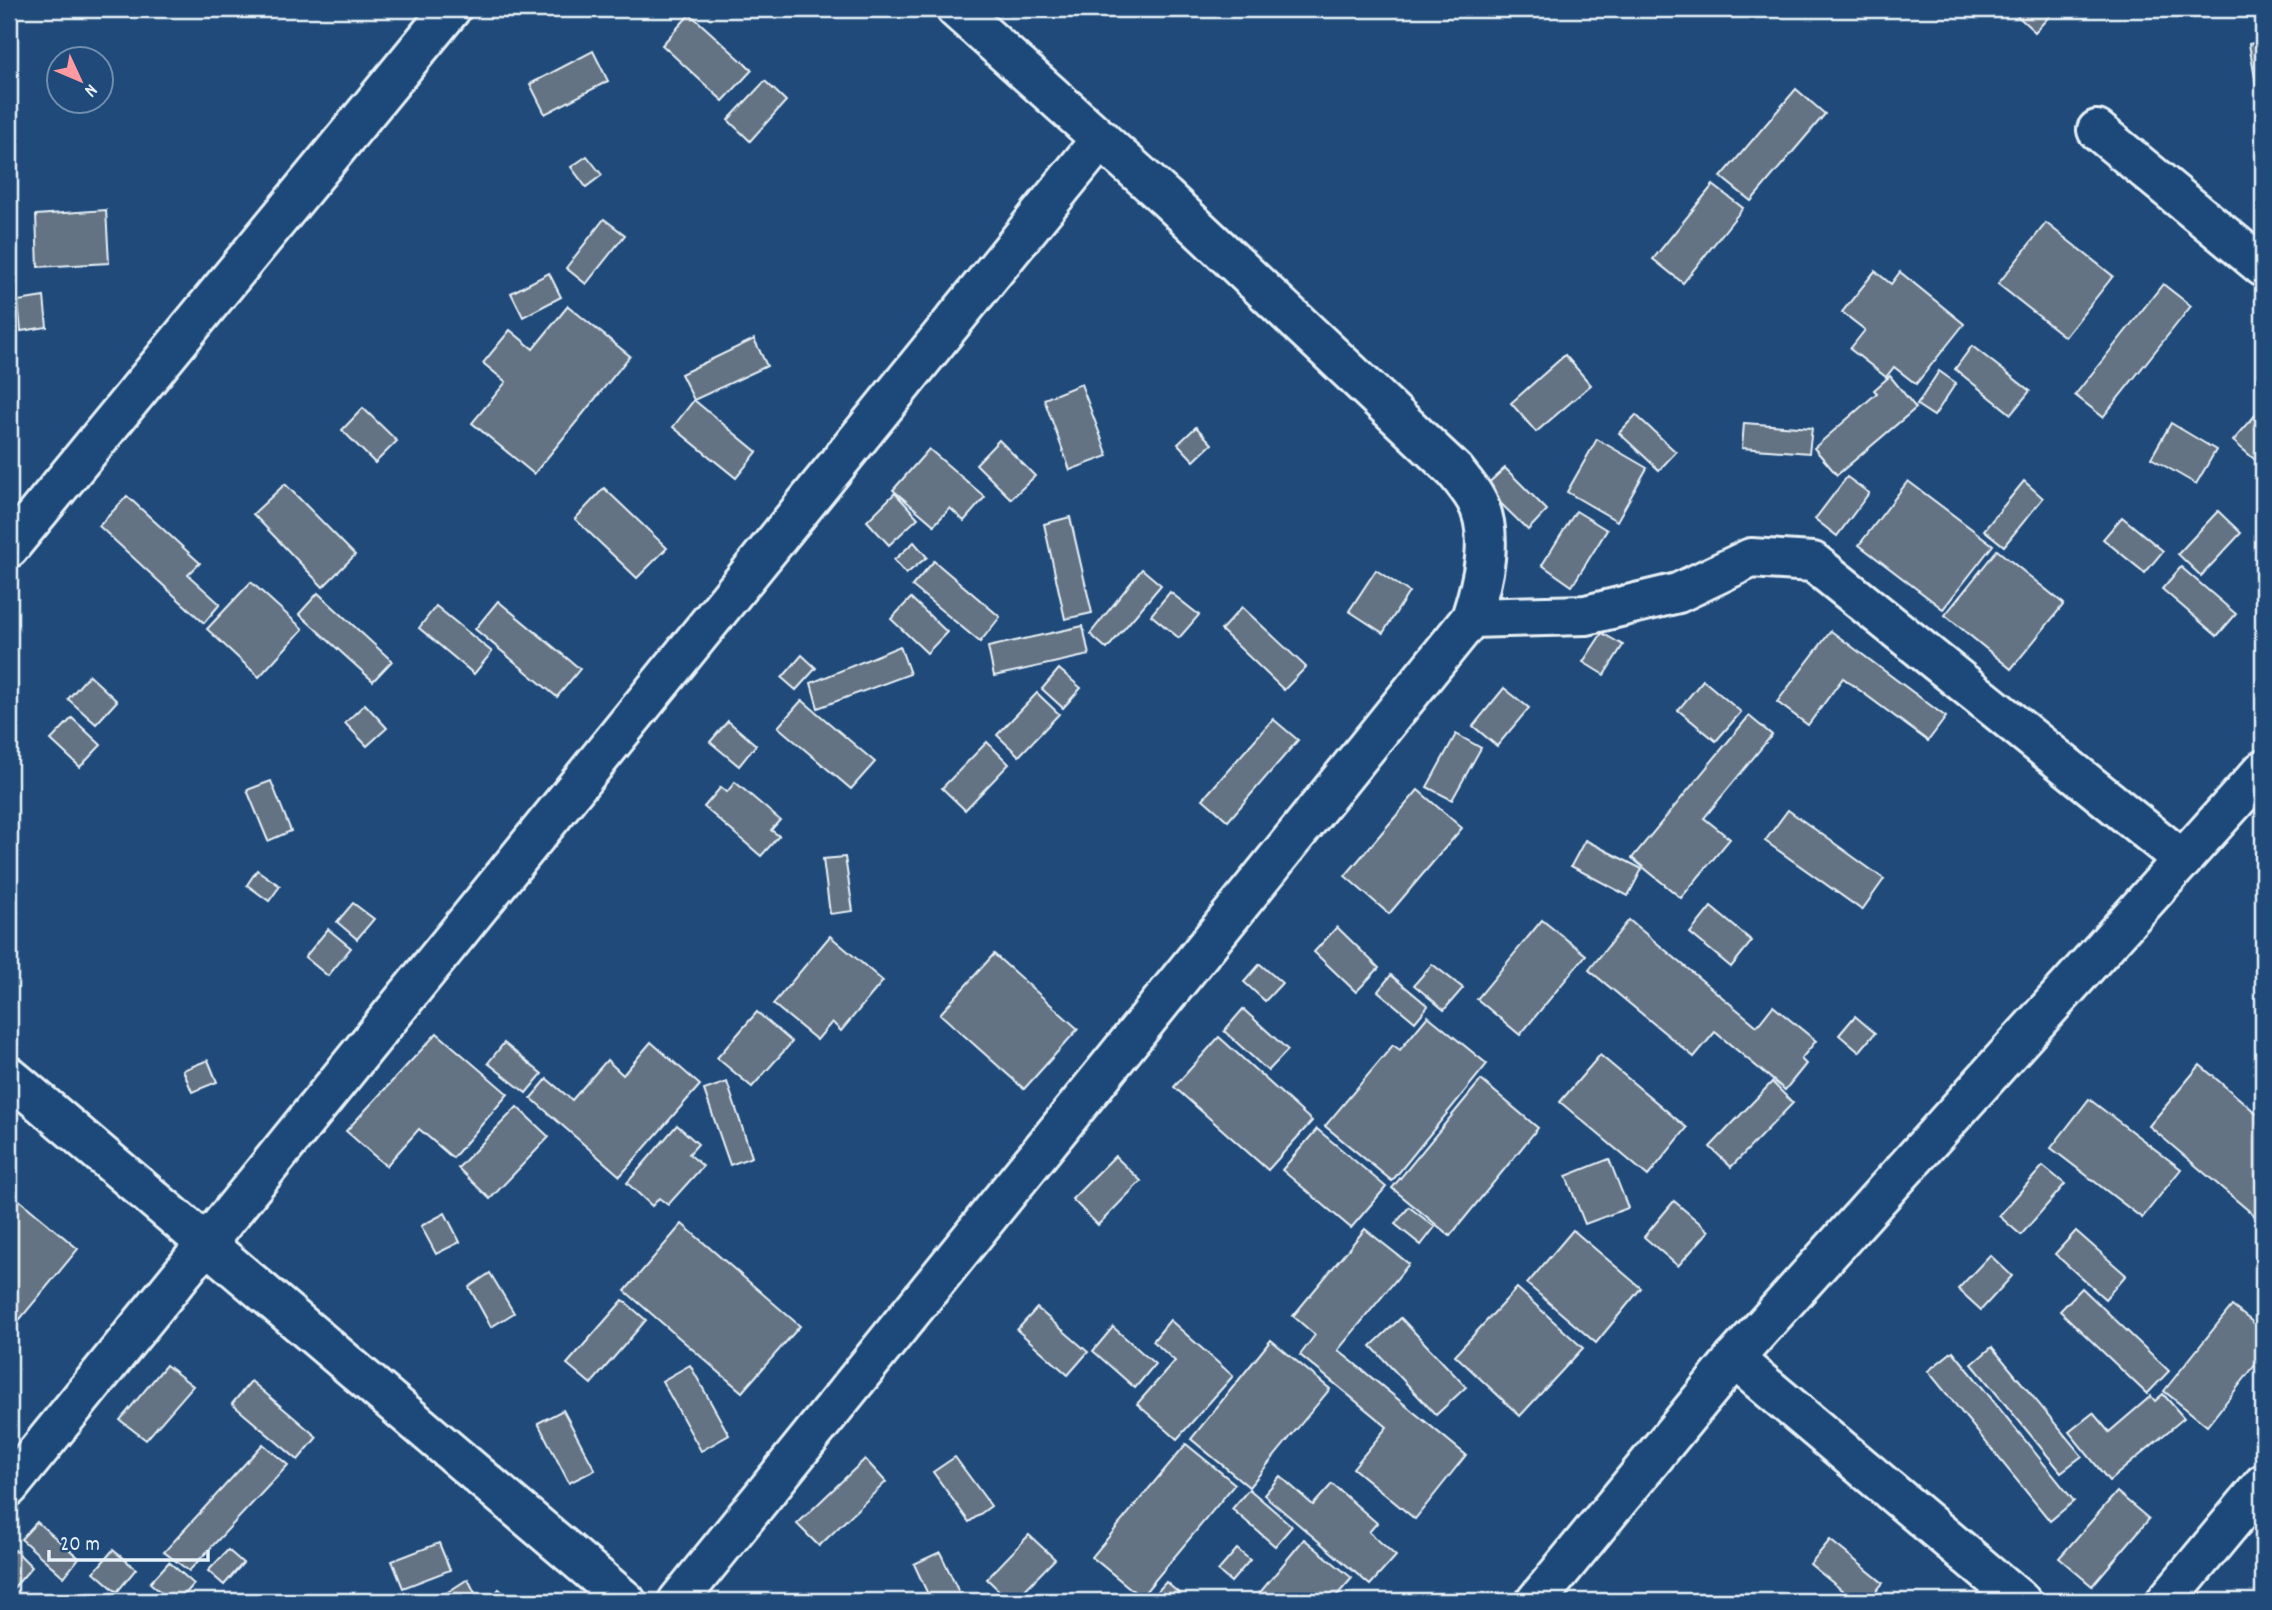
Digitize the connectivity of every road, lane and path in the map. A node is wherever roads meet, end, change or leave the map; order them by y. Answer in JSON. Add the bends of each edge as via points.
{"nodes":[{"id":1,"x":451,"y":9,"type":"edge"},
{"id":2,"x":956,"y":9,"type":"edge"},
{"id":3,"x":2097,"y":130,"type":"dead end"},
{"id":4,"x":1101,"y":139,"type":"junction"},
{"id":5,"x":2263,"y":267,"type":"edge"},
{"id":6,"x":9,"y":548,"type":"edge"},
{"id":7,"x":1471,"y":618,"type":"junction"},
{"id":8,"x":2263,"y":770,"type":"edge"},
{"id":9,"x":2183,"y":860,"type":"junction"},
{"id":10,"x":9,"y":1076,"type":"edge"},
{"id":11,"x":207,"y":1244,"type":"junction"},
{"id":12,"x":1734,"y":1359,"type":"junction"},
{"id":13,"x":2263,"y":1484,"type":"edge"},
{"id":14,"x":9,"y":1488,"type":"edge"},
{"id":15,"x":626,"y":1601,"type":"edge"},
{"id":16,"x":678,"y":1601,"type":"edge"},
{"id":17,"x":1536,"y":1601,"type":"edge"},
{"id":18,"x":2021,"y":1601,"type":"edge"},
{"id":19,"x":2166,"y":1601,"type":"edge"}],
"edges":[{"from":1,"to":6,"type":"street"},
{"from":2,"to":4,"type":"street"},
{"from":3,"to":5,"type":"street"},
{"from":4,"to":7,"type":"street","via":[[1455,471],[1477,501],[1485,535],[1485,576]]},
{"from":4,"to":11,"type":"street"},
{"from":7,"to":9,"type":"street","via":[[1586,615],[1678,593],[1751,558],[1813,562]]},
{"from":7,"to":16,"type":"street"},
{"from":8,"to":9,"type":"street"},
{"from":9,"to":12,"type":"street"},
{"from":10,"to":11,"type":"street"},
{"from":11,"to":14,"type":"street"},
{"from":11,"to":15,"type":"street"},
{"from":12,"to":17,"type":"street"},
{"from":12,"to":18,"type":"street"},
{"from":13,"to":19,"type":"street"}]}
